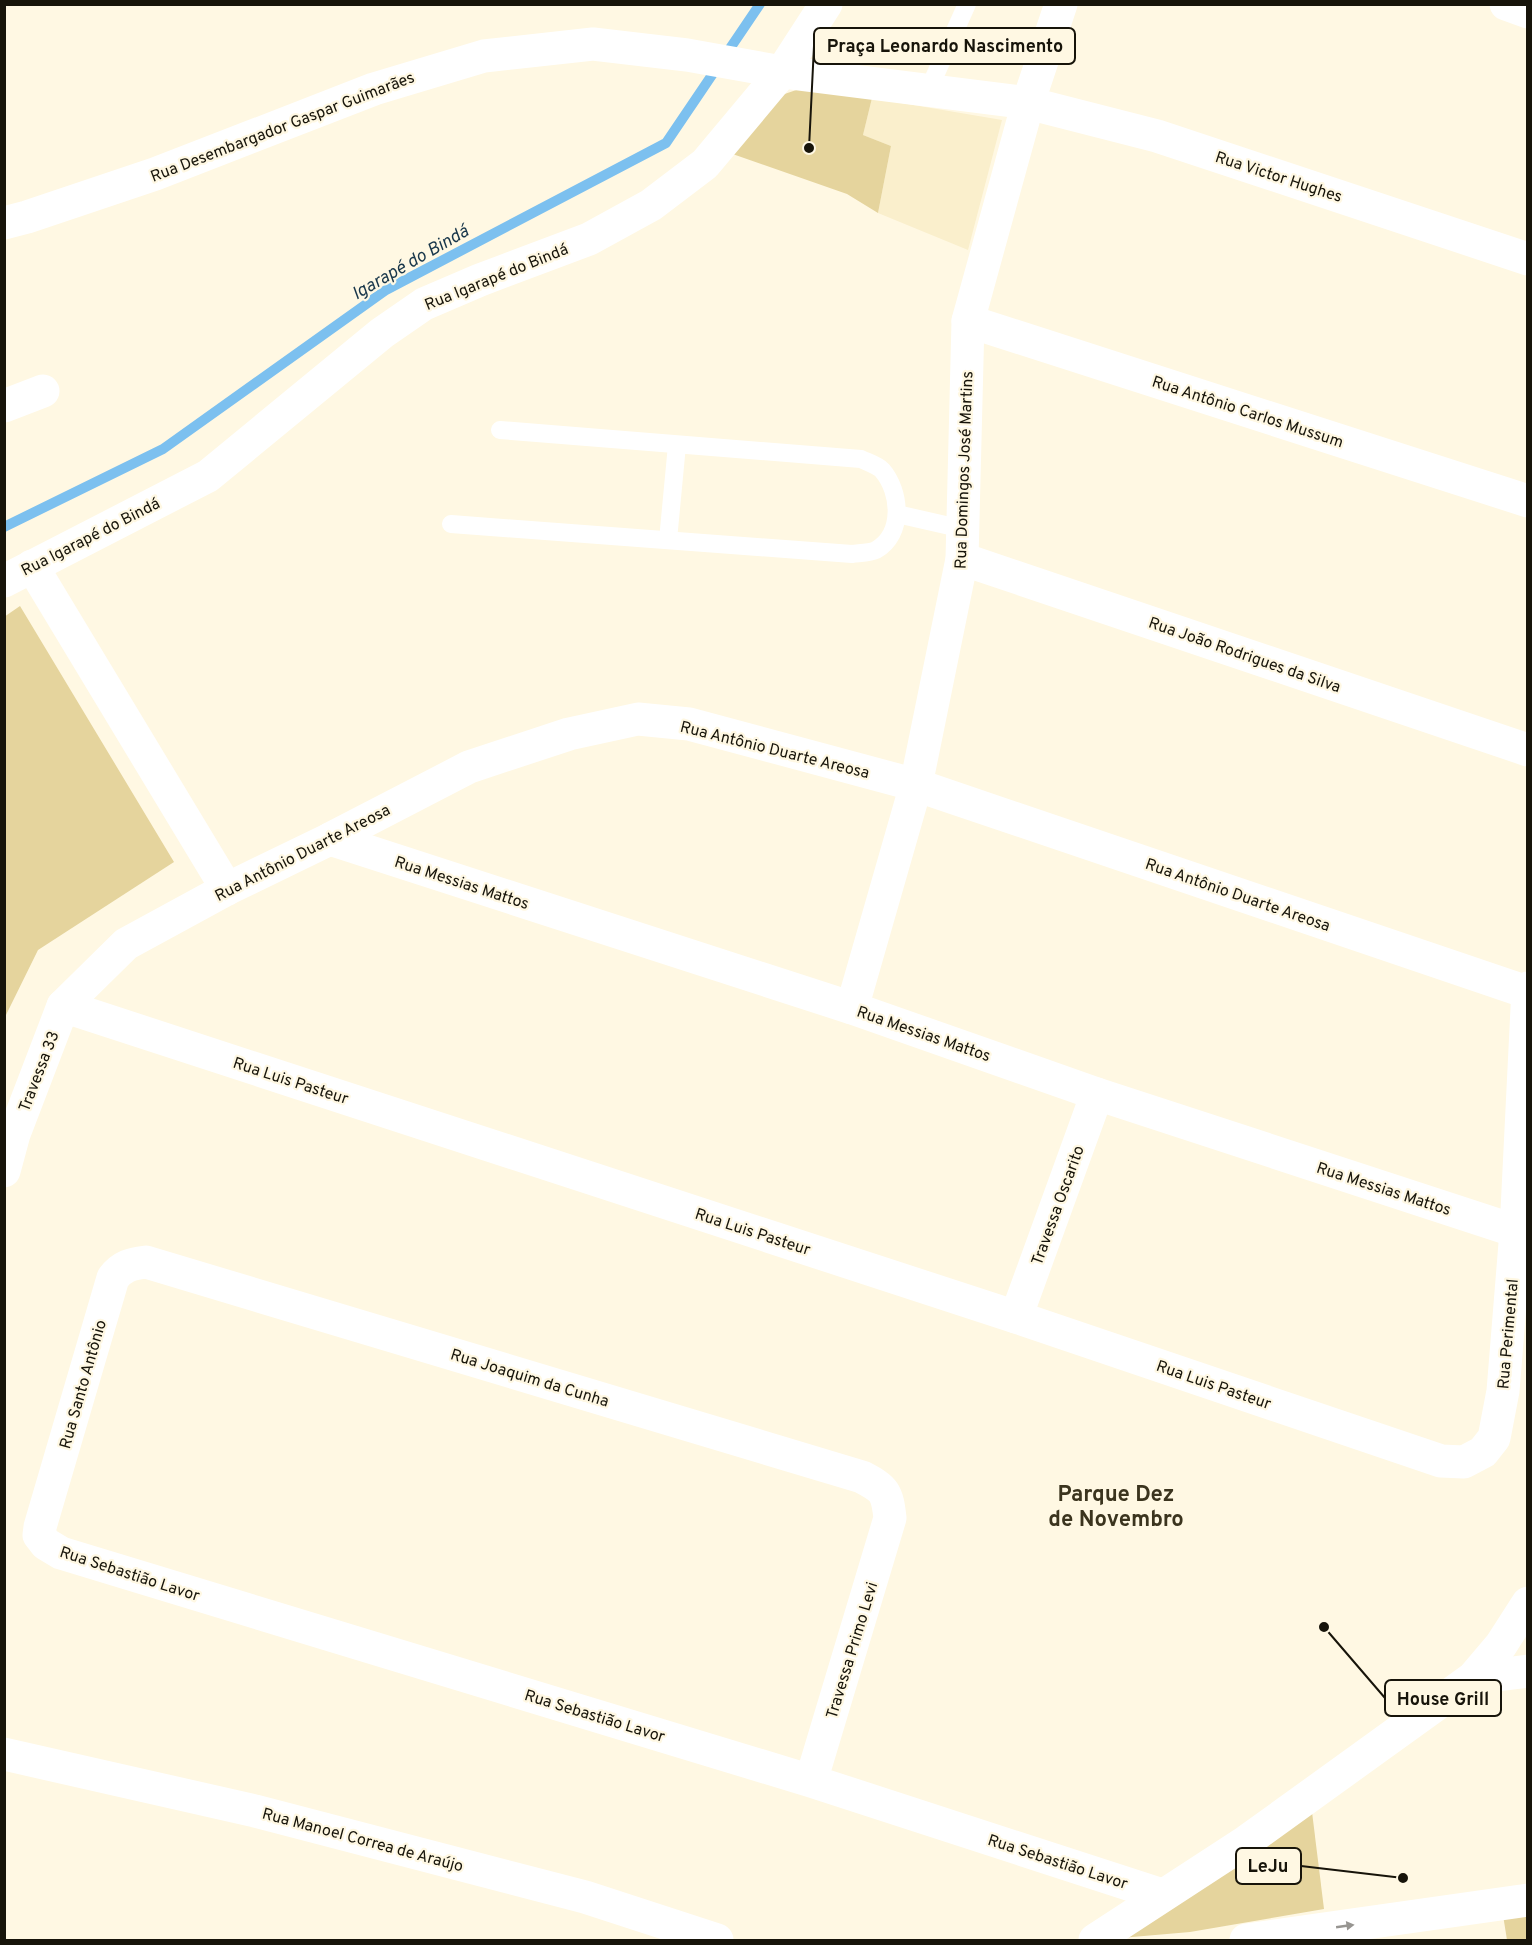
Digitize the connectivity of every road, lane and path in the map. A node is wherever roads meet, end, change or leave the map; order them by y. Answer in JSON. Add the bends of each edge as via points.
{"nodes":[{"id":1,"x":826,"y":4,"type":"edge"},
{"id":2,"x":967,"y":4,"type":"edge"},
{"id":3,"x":1061,"y":4,"type":"edge"},
{"id":4,"x":1506,"y":4,"type":"edge"},
{"id":5,"x":1527,"y":12,"type":"edge"},
{"id":6,"x":782,"y":72,"type":"junction"},
{"id":7,"x":928,"y":91,"type":"junction"},
{"id":8,"x":1028,"y":103,"type":"junction"},
{"id":9,"x":4,"y":223,"type":"edge"},
{"id":10,"x":1527,"y":259,"type":"edge"},
{"id":11,"x":968,"y":321,"type":"junction"},
{"id":12,"x":43,"y":391,"type":"dead end"},
{"id":13,"x":4,"y":406,"type":"edge"},
{"id":14,"x":500,"y":430,"type":"dead end"},
{"id":15,"x":677,"y":445,"type":"junction"},
{"id":16,"x":1527,"y":501,"type":"edge"},
{"id":17,"x":897,"y":514,"type":"junction"},
{"id":18,"x":451,"y":524,"type":"dead end"},
{"id":19,"x":668,"y":540,"type":"junction"},
{"id":20,"x":963,"y":544,"type":"junction"},
{"id":21,"x":18,"y":574,"type":"edge"},
{"id":22,"x":1527,"y":750,"type":"edge"},
{"id":23,"x":916,"y":785,"type":"junction"},
{"id":24,"x":330,"y":839,"type":"junction"},
{"id":25,"x":227,"y":889,"type":"junction"},
{"id":26,"x":1527,"y":990,"type":"edge"},
{"id":27,"x":63,"y":1006,"type":"junction"},
{"id":28,"x":852,"y":1008,"type":"junction"},
{"id":29,"x":1097,"y":1094,"type":"junction"},
{"id":30,"x":9,"y":1132,"type":"edge"},
{"id":31,"x":4,"y":1171,"type":"edge"},
{"id":32,"x":1516,"y":1231,"type":"junction"},
{"id":33,"x":146,"y":1262,"type":"joint"},
{"id":34,"x":1016,"y":1317,"type":"junction"},
{"id":35,"x":1441,"y":1461,"type":"joint"},
{"id":36,"x":890,"y":1518,"type":"joint"},
{"id":37,"x":40,"y":1527,"type":"joint"},
{"id":38,"x":1527,"y":1603,"type":"edge"},
{"id":39,"x":1527,"y":1671,"type":"edge"},
{"id":40,"x":1473,"y":1678,"type":"junction"},
{"id":41,"x":4,"y":1754,"type":"edge"},
{"id":42,"x":811,"y":1781,"type":"junction"},
{"id":43,"x":1162,"y":1895,"type":"junction"},
{"id":44,"x":1527,"y":1900,"type":"edge"},
{"id":45,"x":717,"y":1941,"type":"edge"},
{"id":46,"x":1095,"y":1941,"type":"edge"},
{"id":47,"x":1246,"y":1941,"type":"edge"}],
"edges":[{"from":1,"to":6,"type":"street","name":"Rua Igarapé do Bindá"},
{"from":2,"to":7,"type":"lane"},
{"from":3,"to":8,"type":"street","name":"Rua Domingos José Martins"},
{"from":4,"to":5,"type":"street"},
{"from":6,"to":7,"type":"street","name":"Rua Desembargador Gaspar Guimarães"},
{"from":6,"to":9,"type":"street","name":"Rua Desembargador Gaspar Guimarães","via":[[593,44],[484,56],[374,88],[155,174]]},
{"from":6,"to":21,"type":"street","name":"Rua Igarapé do Bindá","via":[[705,164],[651,205],[589,239],[424,304],[382,333],[208,476]]},
{"from":7,"to":8,"type":"street","name":"Rua Desembargador Gaspar Guimarães"},
{"from":8,"to":10,"type":"street","name":"Rua Victor Hughes","via":[[1157,136]]},
{"from":8,"to":11,"type":"street","name":"Rua Domingos José Martins"},
{"from":11,"to":16,"type":"street","name":"Rua Antônio Carlos Mussum"},
{"from":11,"to":20,"type":"street","name":"Rua Domingos José Martins"},
{"from":12,"to":13,"type":"street"},
{"from":14,"to":15,"type":"lane"},
{"from":15,"to":17,"type":"lane","via":[[861,459],[881,468],[895,490]]},
{"from":15,"to":19,"type":"lane"},
{"from":17,"to":19,"type":"lane","via":[[891,535],[875,551],[852,554]]},
{"from":17,"to":20,"type":"lane"},
{"from":18,"to":19,"type":"lane"},
{"from":20,"to":22,"type":"street","name":"Rua João Rodrigues da Silva"},
{"from":20,"to":23,"type":"street","name":"Rua Domingos José Martins"},
{"from":21,"to":25,"type":"street"},
{"from":23,"to":24,"type":"street","name":"Rua Antônio Duarte Areosa","via":[[689,724],[638,719],[569,734],[469,767]]},
{"from":23,"to":26,"type":"street","name":"Rua Antônio Duarte Areosa"},
{"from":23,"to":28,"type":"street","name":"Rua Domingos José Martins"},
{"from":24,"to":25,"type":"street","name":"Rua Antônio Duarte Areosa"},
{"from":24,"to":28,"type":"street","name":"Rua Messias Mattos"},
{"from":25,"to":27,"type":"street","name":"Rua Antônio Duarte Areosa","via":[[126,944]]},
{"from":26,"to":32,"type":"street","name":"Rua Perimental"},
{"from":27,"to":30,"type":"street","name":"Travessa 33"},
{"from":27,"to":34,"type":"street","name":"Rua Luis Pasteur"},
{"from":28,"to":29,"type":"street","name":"Rua Messias Mattos"},
{"from":29,"to":32,"type":"street","name":"Rua Messias Mattos"},
{"from":29,"to":34,"type":"street","name":"Travessa Oscarito"},
{"from":30,"to":31,"type":"street","name":"Travessa 33"},
{"from":32,"to":35,"type":"street","name":"Rua Perimental","via":[[1503,1391],[1494,1438],[1484,1452],[1464,1462]]},
{"from":33,"to":36,"type":"street","name":"Rua Joaquim da Cunha","via":[[862,1477],[880,1486],[888,1499]]},
{"from":33,"to":37,"type":"street","name":"Rua Santo Antônio","via":[[120,1268],[113,1278]]},
{"from":34,"to":35,"type":"street","name":"Rua Luis Pasteur"},
{"from":36,"to":42,"type":"street","name":"Travessa Primo Levi"},
{"from":37,"to":42,"type":"street","name":"Rua Sebastião Lavor","via":[[39,1535],[45,1544],[61,1553]]},
{"from":38,"to":40,"type":"street","via":[[1501,1645]]},
{"from":39,"to":40,"type":"street"},
{"from":40,"to":43,"type":"street"},
{"from":41,"to":45,"type":"street","name":"Rua Manoel Correa de Araújo","via":[[255,1811],[562,1891]]},
{"from":42,"to":43,"type":"street","name":"Rua Sebastião Lavor"},
{"from":43,"to":46,"type":"street"},
{"from":47,"to":44,"type":"street","one_way":true}]}
